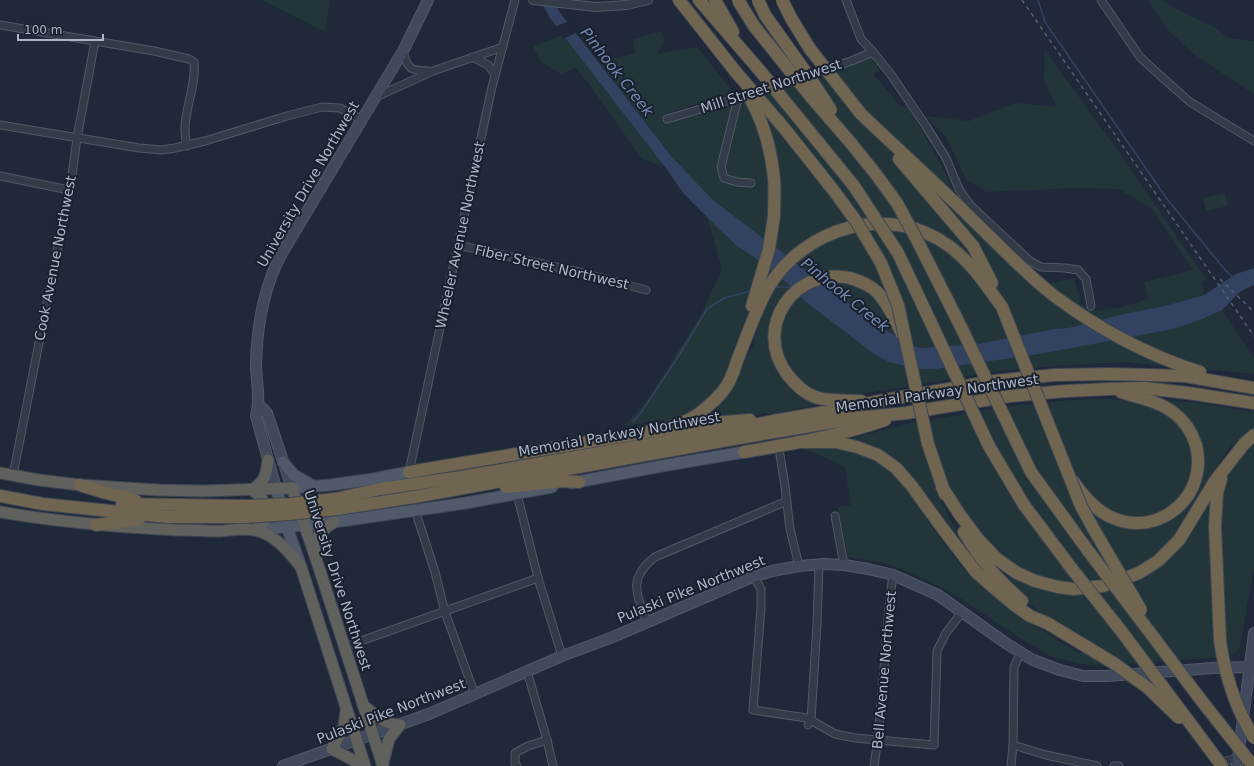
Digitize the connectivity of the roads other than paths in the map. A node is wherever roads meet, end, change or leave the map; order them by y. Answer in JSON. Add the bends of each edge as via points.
{"nodes":[{"id":1,"x":421,"y":0,"type":"edge"},
{"id":2,"x":428,"y":0,"type":"edge"},
{"id":3,"x":434,"y":0,"type":"edge"},
{"id":4,"x":515,"y":0,"type":"edge"},
{"id":5,"x":533,"y":0,"type":"edge"},
{"id":6,"x":648,"y":0,"type":"edge"},
{"id":7,"x":679,"y":0,"type":"edge"},
{"id":8,"x":699,"y":0,"type":"edge"},
{"id":9,"x":715,"y":0,"type":"edge"},
{"id":10,"x":738,"y":0,"type":"edge"},
{"id":11,"x":758,"y":0,"type":"edge"},
{"id":12,"x":782,"y":0,"type":"edge"},
{"id":13,"x":846,"y":0,"type":"edge"},
{"id":14,"x":1101,"y":0,"type":"edge"},
{"id":15,"x":420,"y":16,"type":"junction"},
{"id":16,"x":0,"y":25,"type":"edge"},
{"id":17,"x":95,"y":41,"type":"junction"},
{"id":18,"x":503,"y":47,"type":"junction"},
{"id":19,"x":403,"y":51,"type":"junction"},
{"id":20,"x":873,"y":52,"type":"junction"},
{"id":21,"x":472,"y":57,"type":"junction"},
{"id":22,"x":433,"y":71,"type":"junction"},
{"id":23,"x":735,"y":71,"type":"junction"},
{"id":24,"x":760,"y":72,"type":"junction"},
{"id":25,"x":495,"y":74,"type":"junction"},
{"id":26,"x":376,"y":97,"type":"junction"},
{"id":27,"x":738,"y":98,"type":"junction"},
{"id":28,"x":861,"y":114,"type":"junction"},
{"id":29,"x":667,"y":118,"type":"dead end"},
{"id":30,"x":362,"y":120,"type":"junction"},
{"id":31,"x":0,"y":124,"type":"edge"},
{"id":32,"x":78,"y":138,"type":"junction"},
{"id":33,"x":1254,"y":141,"type":"edge"},
{"id":34,"x":850,"y":142,"type":"junction"},
{"id":35,"x":186,"y":146,"type":"junction"},
{"id":36,"x":0,"y":176,"type":"edge"},
{"id":37,"x":751,"y":183,"type":"dead end"},
{"id":38,"x":69,"y":190,"type":"junction"},
{"id":39,"x":458,"y":245,"type":"junction"},
{"id":40,"x":646,"y":290,"type":"dead end"},
{"id":41,"x":1091,"y":306,"type":"dead end"},
{"id":42,"x":1002,"y":307,"type":"junction"},
{"id":43,"x":745,"y":338,"type":"junction"},
{"id":44,"x":906,"y":342,"type":"junction"},
{"id":45,"x":1241,"y":385,"type":"junction"},
{"id":46,"x":1254,"y":388,"type":"edge"},
{"id":47,"x":1108,"y":389,"type":"junction"},
{"id":48,"x":874,"y":402,"type":"junction"},
{"id":49,"x":1254,"y":403,"type":"edge"},
{"id":50,"x":259,"y":405,"type":"junction"},
{"id":51,"x":906,"y":413,"type":"junction"},
{"id":52,"x":773,"y":421,"type":"junction"},
{"id":53,"x":654,"y":431,"type":"junction"},
{"id":54,"x":1254,"y":435,"type":"edge"},
{"id":55,"x":798,"y":442,"type":"junction"},
{"id":56,"x":538,"y":450,"type":"junction"},
{"id":57,"x":744,"y":452,"type":"joint"},
{"id":58,"x":780,"y":455,"type":"dead end"},
{"id":59,"x":268,"y":460,"type":"junction"},
{"id":60,"x":283,"y":462,"type":"junction"},
{"id":61,"x":1227,"y":464,"type":"junction"},
{"id":62,"x":1067,"y":470,"type":"junction"},
{"id":63,"x":409,"y":472,"type":"junction"},
{"id":64,"x":0,"y":473,"type":"edge"},
{"id":65,"x":13,"y":475,"type":"junction"},
{"id":66,"x":461,"y":477,"type":"junction"},
{"id":67,"x":578,"y":482,"type":"junction"},
{"id":68,"x":80,"y":485,"type":"junction"},
{"id":69,"x":330,"y":485,"type":"junction"},
{"id":70,"x":314,"y":486,"type":"junction"},
{"id":71,"x":942,"y":487,"type":"junction"},
{"id":72,"x":276,"y":488,"type":"junction"},
{"id":73,"x":292,"y":488,"type":"junction"},
{"id":74,"x":0,"y":489,"type":"edge"},
{"id":75,"x":459,"y":489,"type":"junction"},
{"id":76,"x":252,"y":490,"type":"junction"},
{"id":77,"x":517,"y":494,"type":"junction"},
{"id":78,"x":0,"y":496,"type":"edge"},
{"id":79,"x":787,"y":501,"type":"junction"},
{"id":80,"x":336,"y":504,"type":"junction"},
{"id":81,"x":415,"y":510,"type":"junction"},
{"id":82,"x":170,"y":511,"type":"junction"},
{"id":83,"x":0,"y":512,"type":"edge"},
{"id":84,"x":835,"y":516,"type":"dead end"},
{"id":85,"x":334,"y":522,"type":"junction"},
{"id":86,"x":96,"y":525,"type":"junction"},
{"id":87,"x":304,"y":525,"type":"junction"},
{"id":88,"x":287,"y":527,"type":"junction"},
{"id":89,"x":254,"y":530,"type":"junction"},
{"id":90,"x":316,"y":558,"type":"junction"},
{"id":91,"x":819,"y":565,"type":"junction"},
{"id":92,"x":844,"y":565,"type":"junction"},
{"id":93,"x":799,"y":566,"type":"junction"},
{"id":94,"x":301,"y":567,"type":"junction"},
{"id":95,"x":893,"y":574,"type":"junction"},
{"id":96,"x":754,"y":577,"type":"junction"},
{"id":97,"x":538,"y":578,"type":"junction"},
{"id":98,"x":445,"y":612,"type":"junction"},
{"id":99,"x":962,"y":612,"type":"junction"},
{"id":100,"x":647,"y":622,"type":"junction"},
{"id":101,"x":1047,"y":624,"type":"junction"},
{"id":102,"x":1254,"y":633,"type":"edge"},
{"id":103,"x":344,"y":647,"type":"junction"},
{"id":104,"x":1020,"y":652,"type":"junction"},
{"id":105,"x":562,"y":656,"type":"junction"},
{"id":106,"x":1170,"y":657,"type":"junction"},
{"id":107,"x":1249,"y":667,"type":"junction"},
{"id":108,"x":527,"y":672,"type":"junction"},
{"id":109,"x":475,"y":695,"type":"junction"},
{"id":110,"x":363,"y":705,"type":"junction"},
{"id":111,"x":346,"y":708,"type":"junction"},
{"id":112,"x":810,"y":723,"type":"junction"},
{"id":113,"x":400,"y":725,"type":"junction"},
{"id":114,"x":373,"y":735,"type":"junction"},
{"id":115,"x":1254,"y":738,"type":"edge"},
{"id":116,"x":356,"y":740,"type":"junction"},
{"id":117,"x":547,"y":740,"type":"junction"},
{"id":118,"x":878,"y":740,"type":"junction"},
{"id":119,"x":1013,"y":745,"type":"junction"},
{"id":120,"x":332,"y":749,"type":"junction"},
{"id":121,"x":1211,"y":752,"type":"junction"},
{"id":122,"x":1238,"y":762,"type":"edge"},
{"id":123,"x":383,"y":765,"type":"edge"},
{"id":124,"x":283,"y":766,"type":"edge"},
{"id":125,"x":362,"y":766,"type":"edge"},
{"id":126,"x":365,"y":766,"type":"edge"},
{"id":127,"x":517,"y":766,"type":"edge"},
{"id":128,"x":552,"y":766,"type":"edge"},
{"id":129,"x":874,"y":766,"type":"edge"},
{"id":130,"x":1011,"y":766,"type":"edge"},
{"id":131,"x":1097,"y":766,"type":"edge"},
{"id":132,"x":1114,"y":766,"type":"edge"},
{"id":133,"x":1119,"y":766,"type":"edge"},
{"id":134,"x":1218,"y":766,"type":"edge"},
{"id":135,"x":1222,"y":766,"type":"edge"},
{"id":136,"x":1253,"y":766,"type":"edge"}],
"edges":[{"from":1,"to":15,"type":"main road"},
{"from":2,"to":15,"type":"main road"},
{"from":3,"to":15,"type":"main road"},
{"from":4,"to":18,"type":"street","name":"Wheeler Avenue Northwest"},
{"from":5,"to":6,"type":"street","via":[[583,6],[611,6]]},
{"from":7,"to":23,"type":"highway"},
{"from":8,"to":24,"type":"highway"},
{"from":9,"to":24,"type":"highway"},
{"from":10,"to":34,"type":"highway","bridge":true,"via":[[754,26],[789,71]]},
{"from":11,"to":34,"type":"highway","bridge":true,"via":[[765,15],[812,81]]},
{"from":12,"to":28,"type":"highway","bridge":true,"via":[[810,49]]},
{"from":13,"to":20,"type":"street","via":[[861,39]]},
{"from":14,"to":33,"type":"street","via":[[1140,57],[1154,70],[1190,102]]},
{"from":15,"to":19,"type":"main road","name":"University Drive Northwest"},
{"from":16,"to":17,"type":"street"},
{"from":17,"to":32,"type":"street","name":"Cook Avenue Northwest"},
{"from":17,"to":35,"type":"street","via":[[154,51],[194,62],[184,131]]},
{"from":18,"to":21,"type":"street"},
{"from":18,"to":25,"type":"street","name":"Wheeler Avenue Northwest"},
{"from":19,"to":22,"type":"street","via":[[410,68]]},
{"from":19,"to":26,"type":"main road","name":"University Drive Northwest"},
{"from":20,"to":27,"type":"street","name":"Mill Street Northwest"},
{"from":20,"to":41,"type":"street","via":[[926,126],[946,158],[959,190],[970,205],[1030,261],[1041,267],[1078,270],[1086,279]]},
{"from":21,"to":22,"type":"street"},
{"from":21,"to":25,"type":"street","via":[[488,65]]},
{"from":22,"to":26,"type":"street"},
{"from":23,"to":43,"type":"highway","bridge":true,"via":[[756,108],[767,138],[774,178],[774,216],[769,249]]},
{"from":23,"to":44,"type":"highway","bridge":true,"via":[[830,185],[856,221],[881,263],[898,305]]},
{"from":24,"to":121,"type":"highway","bridge":true,"via":[[854,186],[898,253],[989,446],[1024,505]]},
{"from":25,"to":39,"type":"street","name":"Wheeler Avenue Northwest"},
{"from":26,"to":30,"type":"main road","name":"University Drive Northwest"},
{"from":27,"to":29,"type":"street","name":"Mill Street Northwest"},
{"from":27,"to":37,"type":"street","via":[[721,166],[724,178]]},
{"from":28,"to":42,"type":"highway","via":[[973,246]]},
{"from":28,"to":45,"type":"highway","via":[[1052,294],[1120,338],[1154,355],[1176,365]]},
{"from":30,"to":35,"type":"street","via":[[340,108],[322,107]]},
{"from":30,"to":50,"type":"main road","name":"University Drive Northwest","via":[[290,239],[272,275],[259,325],[256,364]]},
{"from":31,"to":32,"type":"street"},
{"from":32,"to":35,"type":"street","via":[[162,150]]},
{"from":32,"to":38,"type":"street","name":"Cook Avenue Northwest"},
{"from":34,"to":106,"type":"highway","bridge":true,"via":[[897,203],[1031,472]]},
{"from":36,"to":38,"type":"street"},
{"from":38,"to":65,"type":"street","name":"Cook Avenue Northwest"},
{"from":39,"to":40,"type":"street","name":"Fiber Street Northwest"},
{"from":39,"to":63,"type":"street","name":"Wheeler Avenue Northwest"},
{"from":42,"to":43,"type":"highway","bridge":true,"via":[[971,265],[942,242],[918,230],[898,226],[857,226],[819,239],[786,264],[763,297]]},
{"from":42,"to":62,"type":"highway","bridge":true},
{"from":43,"to":53,"type":"highway","via":[[724,391],[701,413]]},
{"from":44,"to":48,"type":"highway","bridge":true,"via":[[878,293],[853,279],[831,277],[802,286],[786,302],[779,314],[774,339],[776,352],[782,365],[799,387],[815,397]]},
{"from":44,"to":71,"type":"highway","bridge":true,"via":[[928,444]]},
{"from":45,"to":46,"type":"highway"},
{"from":45,"to":48,"type":"highway","name":"Memorial Parkway Northwest","via":[[1185,376],[1055,375],[994,381]]},
{"from":47,"to":49,"type":"highway","name":"Memorial Parkway Northwest","via":[[1145,388]]},
{"from":47,"to":51,"type":"highway","name":"Memorial Parkway Northwest","via":[[1010,396]]},
{"from":47,"to":62,"type":"highway","bridge":true,"via":[[1156,402],[1175,413],[1185,423],[1192,435],[1198,462],[1191,489],[1179,506],[1168,514],[1150,521],[1135,523],[1106,515],[1083,494]]},
{"from":48,"to":52,"type":"highway","name":"Memorial Parkway Northwest"},
{"from":50,"to":59,"type":"main road","name":"University Drive Northwest","via":[[256,416]]},
{"from":50,"to":60,"type":"main road","name":"University Drive Northwest","via":[[267,413]]},
{"from":51,"to":55,"type":"highway","via":[[858,429]]},
{"from":51,"to":75,"type":"highway","name":"Memorial Parkway Northwest","via":[[857,418]]},
{"from":52,"to":53,"type":"highway","via":[[748,420]]},
{"from":52,"to":66,"type":"highway","name":"Memorial Parkway Northwest"},
{"from":53,"to":56,"type":"highway"},
{"from":54,"to":61,"type":"highway"},
{"from":55,"to":57,"type":"highway"},
{"from":55,"to":101,"type":"highway","via":[[836,442],[857,447],[878,455],[896,468],[976,572],[1013,604]]},
{"from":56,"to":63,"type":"highway"},
{"from":56,"to":66,"type":"highway"},
{"from":57,"to":67,"type":"main road"},
{"from":58,"to":79,"type":"street"},
{"from":59,"to":72,"type":"main road","name":"University Drive Northwest"},
{"from":59,"to":76,"type":"highway","via":[[263,480]]},
{"from":60,"to":70,"type":"main road","via":[[294,475]]},
{"from":60,"to":73,"type":"main road","name":"University Drive Northwest"},
{"from":61,"to":71,"type":"highway","via":[[1179,540],[1158,561],[1139,573],[1103,586],[1058,587],[1034,581],[1017,573],[997,559],[978,539]]},
{"from":61,"to":115,"type":"highway","bridge":true,"via":[[1217,493],[1215,510],[1220,641],[1234,698]]},
{"from":62,"to":106,"type":"highway","bridge":true,"via":[[1093,528]]},
{"from":63,"to":69,"type":"main road"},
{"from":64,"to":65,"type":"highway"},
{"from":65,"to":68,"type":"highway"},
{"from":66,"to":80,"type":"highway","name":"Memorial Parkway Northwest","via":[[380,489]]},
{"from":67,"to":75,"type":"highway"},
{"from":67,"to":77,"type":"main road"},
{"from":68,"to":76,"type":"highway","via":[[182,491]]},
{"from":68,"to":82,"type":"highway"},
{"from":69,"to":70,"type":"main road"},
{"from":69,"to":85,"type":"main road","via":[[320,494],[319,509],[324,519]]},
{"from":70,"to":73,"type":"main road"},
{"from":71,"to":101,"type":"highway","via":[[953,513],[987,567]]},
{"from":72,"to":73,"type":"highway"},
{"from":72,"to":76,"type":"highway"},
{"from":72,"to":88,"type":"main road","name":"University Drive Northwest"},
{"from":73,"to":87,"type":"highway","name":"University Drive Northwest"},
{"from":74,"to":82,"type":"highway","name":"Memorial Parkway Northwest"},
{"from":75,"to":80,"type":"highway","name":"Memorial Parkway Northwest"},
{"from":76,"to":89,"type":"highway","via":[[259,494],[266,508],[265,520]]},
{"from":77,"to":81,"type":"main road"},
{"from":77,"to":97,"type":"street"},
{"from":78,"to":82,"type":"highway","name":"Memorial Parkway Northwest","via":[[43,504]]},
{"from":79,"to":93,"type":"street","via":[[790,529]]},
{"from":79,"to":100,"type":"street","via":[[654,557],[646,563],[638,575],[636,584]]},
{"from":80,"to":82,"type":"highway","name":"Memorial Parkway Northwest","bridge":true,"via":[[290,504],[247,512]]},
{"from":81,"to":85,"type":"main road"},
{"from":81,"to":98,"type":"street"},
{"from":82,"to":86,"type":"highway","via":[[152,519]]},
{"from":83,"to":86,"type":"highway"},
{"from":84,"to":92,"type":"street"},
{"from":85,"to":87,"type":"main road"},
{"from":85,"to":90,"type":"highway","via":[[319,533]]},
{"from":86,"to":89,"type":"highway","via":[[208,531]]},
{"from":87,"to":88,"type":"main road"},
{"from":87,"to":90,"type":"highway","name":"University Drive Northwest"},
{"from":88,"to":89,"type":"main road"},
{"from":88,"to":94,"type":"main road","name":"University Drive Northwest"},
{"from":89,"to":94,"type":"highway","via":[[265,534],[285,548]]},
{"from":90,"to":103,"type":"highway","name":"University Drive Northwest"},
{"from":91,"to":92,"type":"main road","name":"Pulaski Pike Northwest"},
{"from":91,"to":93,"type":"main road","name":"Pulaski Pike Northwest"},
{"from":91,"to":112,"type":"street"},
{"from":92,"to":95,"type":"main road","name":"Pulaski Pike Northwest"},
{"from":93,"to":96,"type":"main road","name":"Pulaski Pike Northwest"},
{"from":94,"to":111,"type":"highway","name":"University Drive Northwest"},
{"from":95,"to":99,"type":"main road","name":"Pulaski Pike Northwest","via":[[938,595]]},
{"from":95,"to":118,"type":"street","name":"Bell Avenue Northwest"},
{"from":96,"to":100,"type":"main road","name":"Pulaski Pike Northwest"},
{"from":96,"to":112,"type":"street","via":[[761,589],[761,608],[753,710],[807,718]]},
{"from":97,"to":98,"type":"street"},
{"from":97,"to":105,"type":"street"},
{"from":98,"to":103,"type":"street"},
{"from":98,"to":109,"type":"street"},
{"from":99,"to":104,"type":"main road","name":"Pulaski Pike Northwest"},
{"from":99,"to":118,"type":"street","via":[[946,634],[938,651],[934,746]]},
{"from":100,"to":105,"type":"main road","name":"Pulaski Pike Northwest"},
{"from":101,"to":121,"type":"highway","bridge":true,"via":[[1115,664],[1148,688]]},
{"from":102,"to":107,"type":"main road"},
{"from":103,"to":110,"type":"highway","name":"University Drive Northwest"},
{"from":104,"to":107,"type":"main road","name":"Pulaski Pike Northwest","via":[[1033,660],[1083,676]]},
{"from":104,"to":119,"type":"street","via":[[1014,667]]},
{"from":105,"to":108,"type":"main road","name":"Pulaski Pike Northwest"},
{"from":106,"to":136,"type":"highway","bridge":true},
{"from":107,"to":122,"type":"main road"},
{"from":108,"to":109,"type":"main road","name":"Pulaski Pike Northwest"},
{"from":108,"to":117,"type":"street"},
{"from":109,"to":113,"type":"main road","name":"Pulaski Pike Northwest"},
{"from":110,"to":113,"type":"highway","via":[[380,720]]},
{"from":110,"to":114,"type":"highway","name":"University Drive Northwest"},
{"from":111,"to":116,"type":"highway","name":"University Drive Northwest"},
{"from":111,"to":120,"type":"highway","via":[[344,726]]},
{"from":112,"to":118,"type":"street","via":[[834,734]]},
{"from":113,"to":114,"type":"main road","name":"Pulaski Pike Northwest"},
{"from":113,"to":123,"type":"highway","via":[[389,739]]},
{"from":114,"to":116,"type":"main road","name":"Pulaski Pike Northwest"},
{"from":114,"to":123,"type":"highway","name":"University Drive Northwest"},
{"from":116,"to":120,"type":"main road","name":"Pulaski Pike Northwest"},
{"from":116,"to":126,"type":"highway","name":"University Drive Northwest"},
{"from":117,"to":127,"type":"street","via":[[528,746],[515,754]]},
{"from":117,"to":128,"type":"street"},
{"from":118,"to":129,"type":"street","name":"Bell Avenue Northwest"},
{"from":119,"to":130,"type":"street"},
{"from":119,"to":131,"type":"street"},
{"from":120,"to":124,"type":"main road","name":"Pulaski Pike Northwest"},
{"from":120,"to":125,"type":"highway"},
{"from":121,"to":135,"type":"highway","bridge":true},
{"from":122,"to":134,"type":"street","via":[[1226,761]]},
{"from":132,"to":133,"type":"street"}]}
